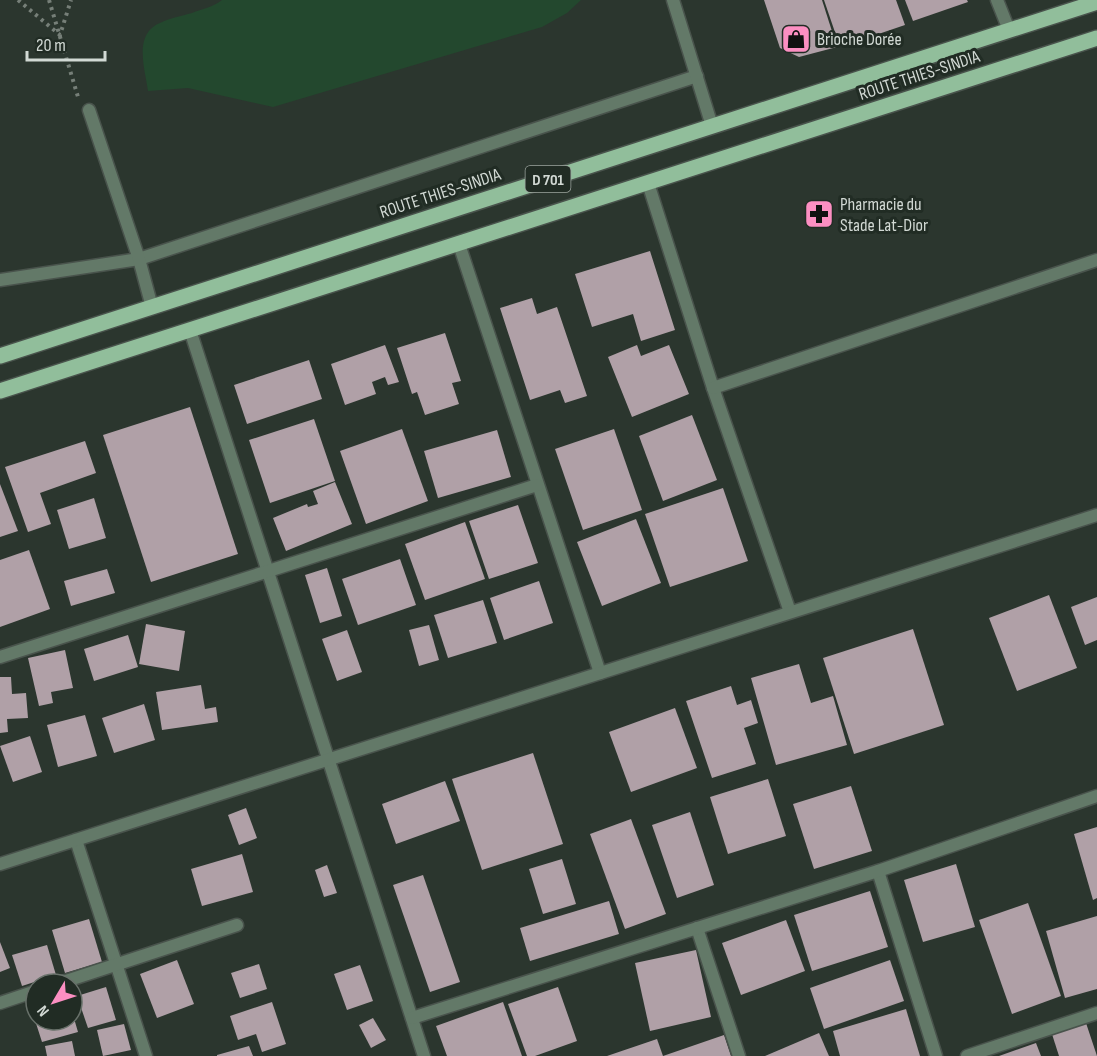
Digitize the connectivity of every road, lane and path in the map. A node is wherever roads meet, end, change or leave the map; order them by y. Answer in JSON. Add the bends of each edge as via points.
{"nodes":[{"id":1,"x":18,"y":0,"type":"edge"},
{"id":2,"x":49,"y":0,"type":"edge"},
{"id":3,"x":71,"y":0,"type":"edge"},
{"id":4,"x":673,"y":0,"type":"edge"},
{"id":5,"x":997,"y":0,"type":"edge"},
{"id":6,"x":1097,"y":2,"type":"edge"},
{"id":7,"x":1009,"y":30,"type":"junction"},
{"id":8,"x":60,"y":35,"type":"junction"},
{"id":9,"x":1097,"y":38,"type":"edge"},
{"id":10,"x":697,"y":76,"type":"junction"},
{"id":11,"x":85,"y":107,"type":"joint"},
{"id":12,"x":712,"y":126,"type":"junction"},
{"id":13,"x":648,"y":183,"type":"junction"},
{"id":14,"x":459,"y":243,"type":"junction"},
{"id":15,"x":139,"y":259,"type":"junction"},
{"id":16,"x":1097,"y":260,"type":"edge"},
{"id":17,"x":0,"y":280,"type":"edge"},
{"id":18,"x":152,"y":307,"type":"junction"},
{"id":19,"x":190,"y":330,"type":"junction"},
{"id":20,"x":0,"y":356,"type":"edge"},
{"id":21,"x":713,"y":388,"type":"junction"},
{"id":22,"x":0,"y":392,"type":"edge"},
{"id":23,"x":537,"y":485,"type":"junction"},
{"id":24,"x":1097,"y":515,"type":"edge"},
{"id":25,"x":269,"y":571,"type":"junction"},
{"id":26,"x":790,"y":612,"type":"junction"},
{"id":27,"x":0,"y":657,"type":"edge"},
{"id":28,"x":600,"y":673,"type":"junction"},
{"id":29,"x":329,"y":759,"type":"junction"},
{"id":30,"x":1097,"y":796,"type":"edge"},
{"id":31,"x":76,"y":840,"type":"junction"},
{"id":32,"x":0,"y":864,"type":"edge"},
{"id":33,"x":878,"y":871,"type":"junction"},
{"id":34,"x":237,"y":925,"type":"dead end"},
{"id":35,"x":697,"y":928,"type":"junction"},
{"id":36,"x":116,"y":965,"type":"junction"},
{"id":37,"x":84,"y":975,"type":"edge"},
{"id":38,"x":24,"y":995,"type":"edge"},
{"id":39,"x":0,"y":1003,"type":"edge"},
{"id":40,"x":1097,"y":1013,"type":"edge"},
{"id":41,"x":412,"y":1018,"type":"junction"},
{"id":42,"x":146,"y":1056,"type":"edge"},
{"id":43,"x":424,"y":1056,"type":"edge"},
{"id":44,"x":739,"y":1056,"type":"edge"},
{"id":45,"x":936,"y":1056,"type":"edge"},
{"id":46,"x":968,"y":1056,"type":"edge"}],
"edges":[{"from":1,"to":8,"type":"path"},
{"from":2,"to":8,"type":"path"},
{"from":3,"to":8,"type":"path"},
{"from":4,"to":10,"type":"street"},
{"from":5,"to":7,"type":"street"},
{"from":6,"to":7,"type":"main road","name":"ROUTE THIES-SINDIA","number":"D 701"},
{"from":7,"to":12,"type":"main road","name":"ROUTE THIES-SINDIA","number":"D 701"},
{"from":8,"to":11,"type":"path"},
{"from":9,"to":13,"type":"main road","name":"ROUTE THIES-SINDIA","number":"D 701"},
{"from":10,"to":12,"type":"street"},
{"from":10,"to":15,"type":"street"},
{"from":11,"to":15,"type":"street"},
{"from":12,"to":18,"type":"main road","name":"ROUTE THIES-SINDIA","number":"D 701"},
{"from":13,"to":14,"type":"main road","name":"ROUTE THIES-SINDIA","number":"D 701"},
{"from":13,"to":21,"type":"street"},
{"from":14,"to":19,"type":"main road","name":"ROUTE THIES-SINDIA","number":"D 701"},
{"from":14,"to":23,"type":"street"},
{"from":15,"to":17,"type":"street"},
{"from":15,"to":18,"type":"street"},
{"from":16,"to":21,"type":"street"},
{"from":18,"to":20,"type":"main road","name":"ROUTE THIES-SINDIA","number":"D 701"},
{"from":19,"to":22,"type":"main road","name":"ROUTE THIES-SINDIA","number":"D 701"},
{"from":19,"to":25,"type":"street"},
{"from":21,"to":26,"type":"street"},
{"from":23,"to":25,"type":"street"},
{"from":23,"to":28,"type":"street"},
{"from":24,"to":26,"type":"street"},
{"from":25,"to":27,"type":"street"},
{"from":25,"to":29,"type":"street"},
{"from":26,"to":28,"type":"street"},
{"from":28,"to":29,"type":"street"},
{"from":29,"to":31,"type":"street"},
{"from":29,"to":41,"type":"street"},
{"from":30,"to":33,"type":"street"},
{"from":31,"to":32,"type":"street"},
{"from":31,"to":36,"type":"street"},
{"from":33,"to":35,"type":"street"},
{"from":33,"to":45,"type":"street"},
{"from":34,"to":36,"type":"street"},
{"from":35,"to":41,"type":"street"},
{"from":35,"to":44,"type":"street"},
{"from":36,"to":37,"type":"street"},
{"from":36,"to":42,"type":"street"},
{"from":38,"to":39,"type":"street"},
{"from":40,"to":46,"type":"street"},
{"from":41,"to":43,"type":"street"}]}
